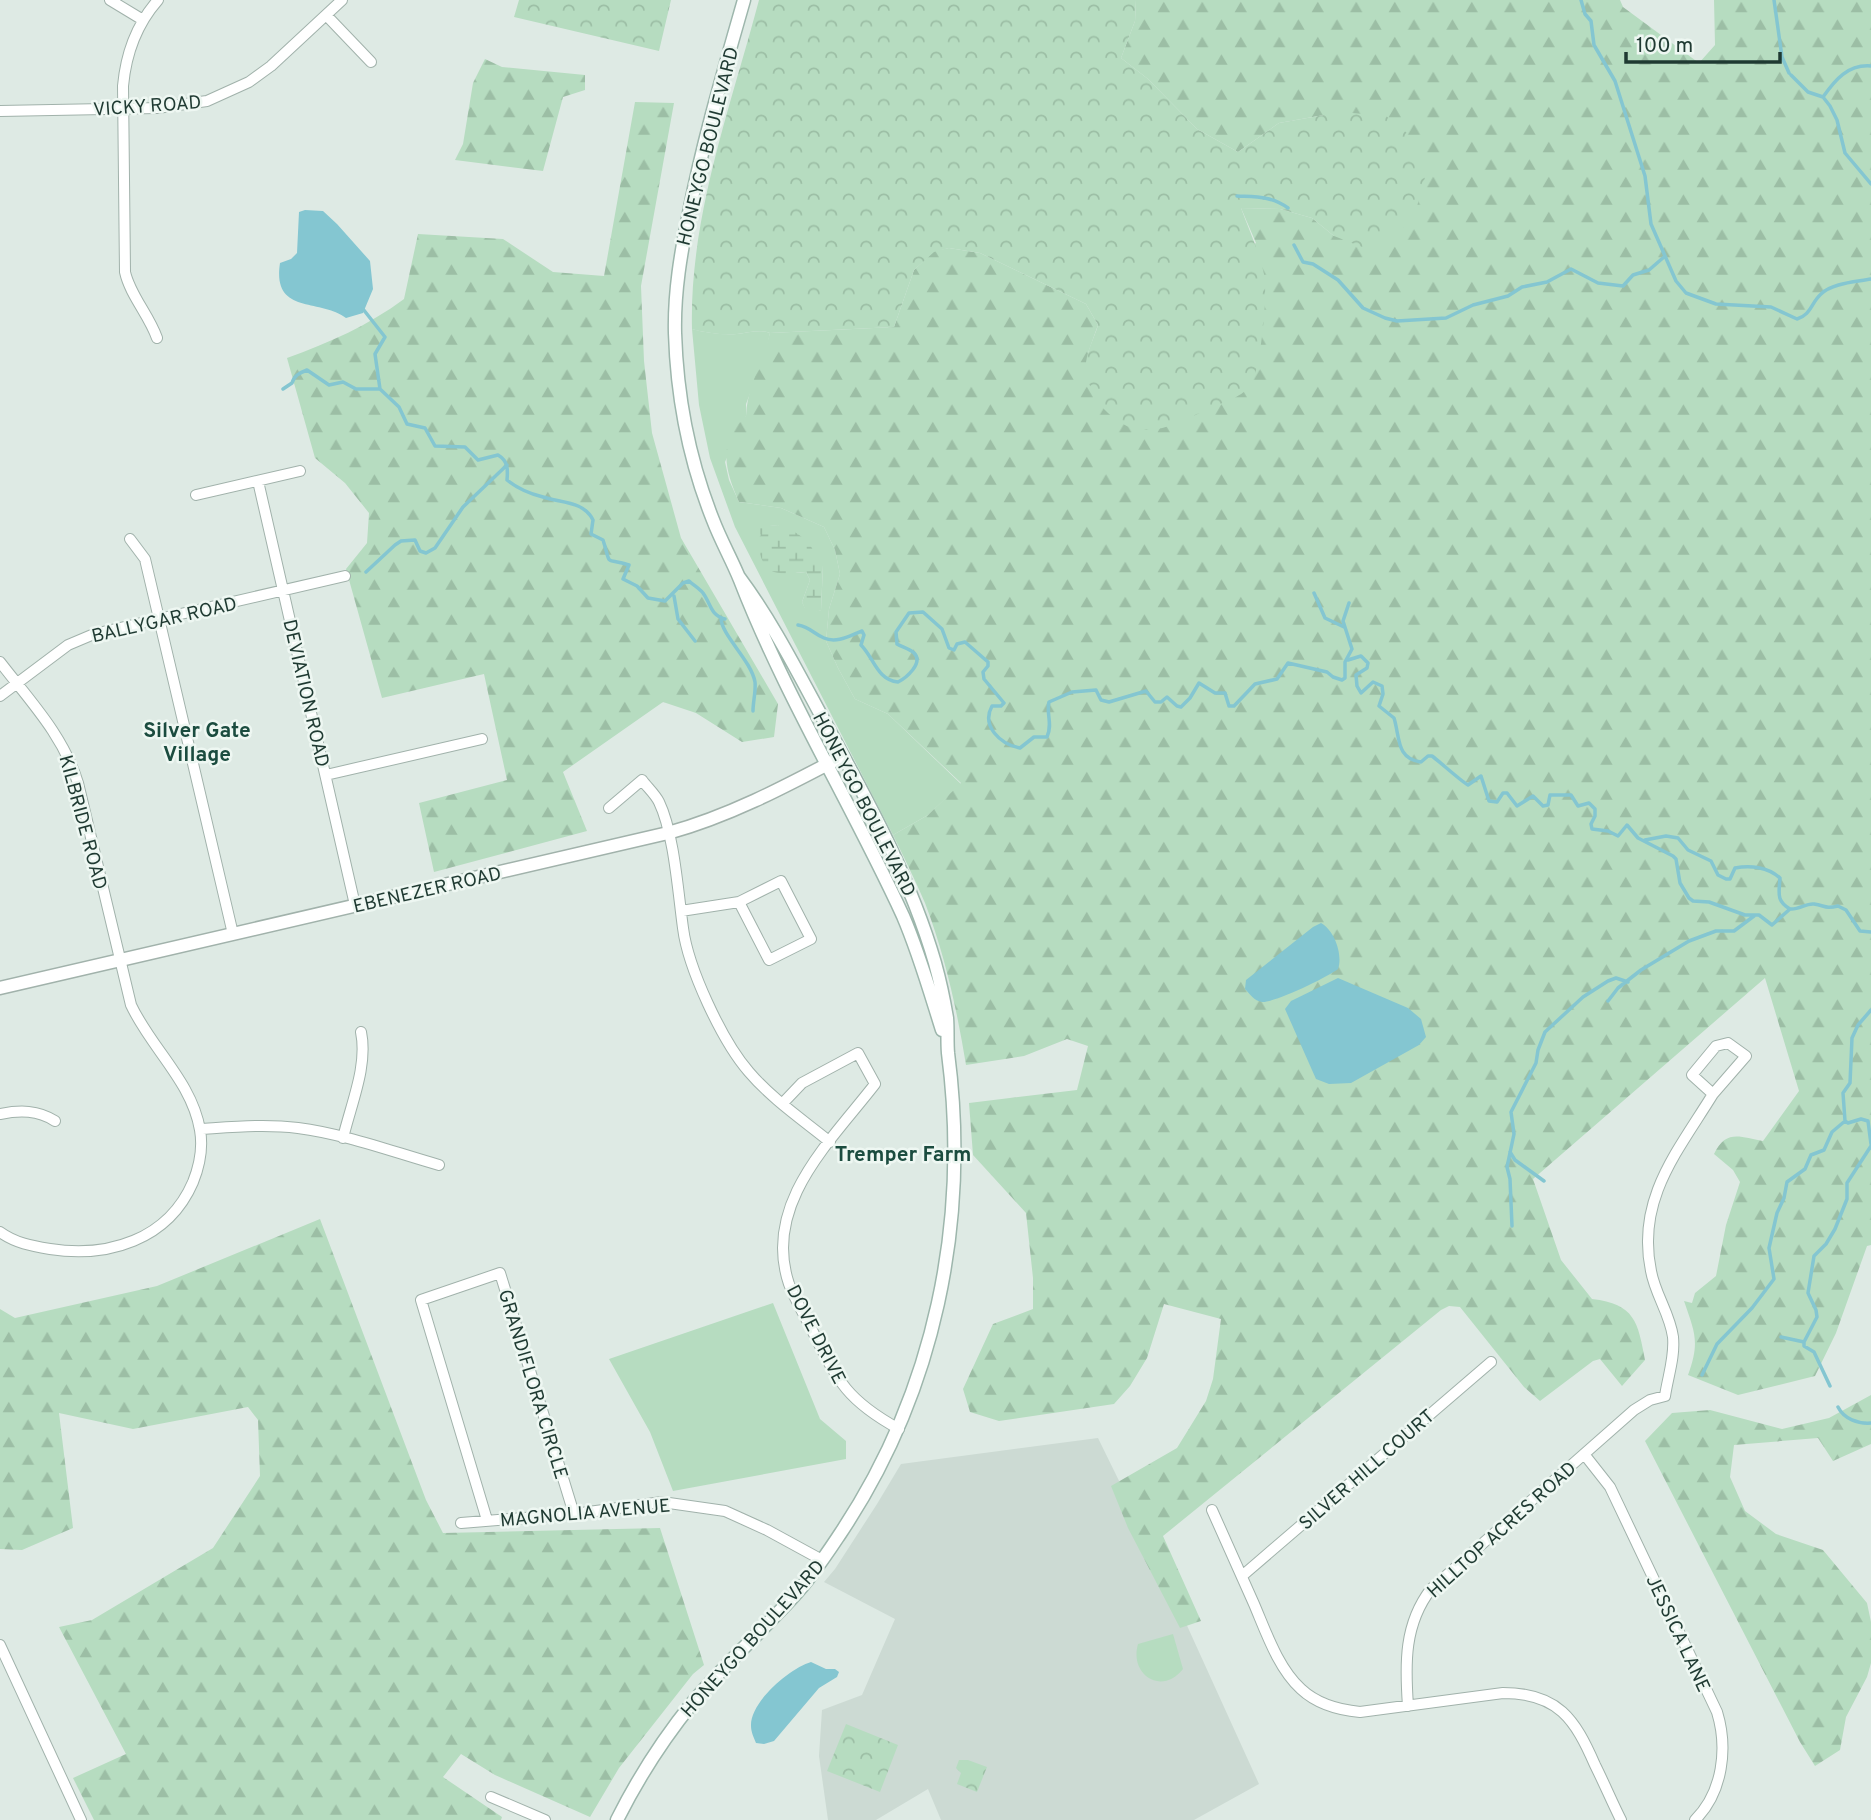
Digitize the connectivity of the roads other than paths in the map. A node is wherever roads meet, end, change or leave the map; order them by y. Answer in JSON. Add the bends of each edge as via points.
{"nodes":[{"id":1,"x":110,"y":0,"type":"edge"},
{"id":2,"x":158,"y":0,"type":"edge"},
{"id":3,"x":342,"y":0,"type":"edge"},
{"id":4,"x":744,"y":0,"type":"edge"},
{"id":5,"x":327,"y":16,"type":"junction"},
{"id":6,"x":143,"y":20,"type":"junction"},
{"id":7,"x":371,"y":62,"type":"dead end"},
{"id":8,"x":123,"y":109,"type":"junction"},
{"id":9,"x":0,"y":111,"type":"edge"},
{"id":10,"x":157,"y":338,"type":"dead end"},
{"id":11,"x":300,"y":471,"type":"dead end"},
{"id":12,"x":258,"y":481,"type":"junction"},
{"id":13,"x":196,"y":495,"type":"dead end"},
{"id":14,"x":130,"y":539,"type":"dead end"},
{"id":15,"x":345,"y":576,"type":"dead end"},
{"id":16,"x":739,"y":577,"type":"junction"},
{"id":17,"x":283,"y":591,"type":"junction"},
{"id":18,"x":159,"y":620,"type":"junction"},
{"id":19,"x":0,"y":662,"type":"edge"},
{"id":20,"x":17,"y":683,"type":"junction"},
{"id":21,"x":0,"y":696,"type":"edge"},
{"id":22,"x":482,"y":739,"type":"dead end"},
{"id":23,"x":843,"y":757,"type":"junction"},
{"id":24,"x":827,"y":765,"type":"junction"},
{"id":25,"x":326,"y":775,"type":"junction"},
{"id":26,"x":609,"y":808,"type":"dead end"},
{"id":27,"x":668,"y":833,"type":"junction"},
{"id":28,"x":739,"y":902,"type":"junction"},
{"id":29,"x":355,"y":905,"type":"junction"},
{"id":30,"x":681,"y":911,"type":"junction"},
{"id":31,"x":233,"y":934,"type":"junction"},
{"id":32,"x":118,"y":961,"type":"junction"},
{"id":33,"x":0,"y":988,"type":"edge"},
{"id":34,"x":360,"y":1032,"type":"dead end"},
{"id":35,"x":947,"y":1047,"type":"junction"},
{"id":36,"x":1713,"y":1094,"type":"junction"},
{"id":37,"x":782,"y":1104,"type":"junction"},
{"id":38,"x":0,"y":1114,"type":"edge"},
{"id":39,"x":55,"y":1121,"type":"dead end"},
{"id":40,"x":200,"y":1129,"type":"junction"},
{"id":41,"x":343,"y":1138,"type":"junction"},
{"id":42,"x":830,"y":1142,"type":"junction"},
{"id":43,"x":439,"y":1165,"type":"dead end"},
{"id":44,"x":0,"y":1232,"type":"edge"},
{"id":45,"x":1491,"y":1362,"type":"dead end"},
{"id":46,"x":899,"y":1429,"type":"junction"},
{"id":47,"x":1584,"y":1454,"type":"junction"},
{"id":48,"x":1212,"y":1510,"type":"dead end"},
{"id":49,"x":574,"y":1514,"type":"junction"},
{"id":50,"x":487,"y":1520,"type":"junction"},
{"id":51,"x":461,"y":1524,"type":"dead end"},
{"id":52,"x":822,"y":1560,"type":"junction"},
{"id":53,"x":1242,"y":1576,"type":"junction"},
{"id":54,"x":0,"y":1645,"type":"edge"},
{"id":55,"x":1408,"y":1706,"type":"junction"},
{"id":56,"x":491,"y":1797,"type":"dead end"},
{"id":57,"x":81,"y":1820,"type":"edge"},
{"id":58,"x":545,"y":1820,"type":"edge"},
{"id":59,"x":617,"y":1820,"type":"edge"},
{"id":60,"x":1621,"y":1820,"type":"edge"},
{"id":61,"x":1695,"y":1820,"type":"edge"}],
"edges":[{"from":1,"to":6,"type":"street"},
{"from":2,"to":6,"type":"street"},
{"from":3,"to":5,"type":"street","name":"VICKY ROAD"},
{"from":4,"to":16,"type":"main road","name":"HONEYGO BOULEVARD","via":[[697,175],[681,253],[675,332],[690,449],[711,517]]},
{"from":5,"to":7,"type":"street"},
{"from":5,"to":8,"type":"street","name":"VICKY ROAD","via":[[271,66],[226,94],[194,104]]},
{"from":6,"to":8,"type":"street","via":[[127,57]]},
{"from":8,"to":9,"type":"street","name":"VICKY ROAD"},
{"from":8,"to":10,"type":"street","via":[[125,272]]},
{"from":11,"to":12,"type":"street"},
{"from":12,"to":13,"type":"street"},
{"from":12,"to":17,"type":"street","name":"DEVIATION ROAD"},
{"from":14,"to":18,"type":"street","via":[[145,559]]},
{"from":15,"to":17,"type":"street","name":"BALLYGAR ROAD"},
{"from":16,"to":23,"type":"main road","name":"HONEYGO BOULEVARD","via":[[761,607]]},
{"from":16,"to":24,"type":"main road","name":"HONEYGO BOULEVARD"},
{"from":17,"to":18,"type":"street","name":"BALLYGAR ROAD"},
{"from":17,"to":25,"type":"street","name":"DEVIATION ROAD"},
{"from":18,"to":20,"type":"street","name":"BALLYGAR ROAD","via":[[78,640]]},
{"from":18,"to":31,"type":"street"},
{"from":19,"to":20,"type":"street","name":"KILBRIDE ROAD"},
{"from":20,"to":21,"type":"street","name":"BALLYGAR ROAD"},
{"from":20,"to":32,"type":"street","name":"KILBRIDE ROAD","via":[[69,756]]},
{"from":22,"to":25,"type":"street"},
{"from":23,"to":24,"type":"main road","name":"EBENEZER ROAD"},
{"from":23,"to":35,"type":"main road","name":"HONEYGO BOULEVARD","via":[[915,905],[941,987]]},
{"from":24,"to":27,"type":"main road","name":"EBENEZER ROAD","via":[[744,807]]},
{"from":24,"to":35,"type":"main road","name":"HONEYGO BOULEVARD","via":[[903,918]]},
{"from":25,"to":29,"type":"street","name":"DEVIATION ROAD"},
{"from":26,"to":27,"type":"street","via":[[642,780],[659,801]]},
{"from":27,"to":29,"type":"main road","name":"EBENEZER ROAD"},
{"from":27,"to":30,"type":"street"},
{"from":28,"to":28,"type":"street","via":[[781,881],[811,939],[769,960]]},
{"from":28,"to":30,"type":"street"},
{"from":29,"to":31,"type":"main road","name":"EBENEZER ROAD"},
{"from":30,"to":37,"type":"street","via":[[691,962],[730,1044],[749,1072]]},
{"from":31,"to":32,"type":"main road","name":"EBENEZER ROAD"},
{"from":32,"to":33,"type":"main road","name":"EBENEZER ROAD"},
{"from":32,"to":40,"type":"street","name":"KILBRIDE ROAD","via":[[131,1005],[186,1090]]},
{"from":34,"to":41,"type":"street","via":[[361,1064]]},
{"from":35,"to":46,"type":"main road","name":"HONEYGO BOULEVARD","via":[[955,1138],[952,1226],[931,1337]]},
{"from":36,"to":36,"type":"street","via":[[1746,1056],[1728,1043],[1716,1046],[1692,1076]]},
{"from":36,"to":47,"type":"street","name":"HILLTOP ACRES ROAD","via":[[1663,1174],[1649,1219],[1650,1269],[1673,1335],[1665,1396],[1642,1404]]},
{"from":37,"to":42,"type":"street"},
{"from":37,"to":42,"type":"street","name":"DOVE DRIVE","via":[[802,1083],[858,1053],[875,1084]]},
{"from":38,"to":39,"type":"street","via":[[39,1112]]},
{"from":40,"to":41,"type":"street","via":[[298,1128]]},
{"from":40,"to":44,"type":"street","via":[[199,1163],[190,1189],[166,1220],[143,1238],[99,1251],[64,1251],[13,1241]]},
{"from":41,"to":43,"type":"street"},
{"from":42,"to":46,"type":"street","name":"DOVE DRIVE","via":[[802,1180],[789,1210],[783,1250],[789,1284],[843,1387]]},
{"from":45,"to":53,"type":"street","name":"SILVER HILL COURT"},
{"from":46,"to":52,"type":"main road","name":"HONEYGO BOULEVARD","via":[[856,1510]]},
{"from":47,"to":55,"type":"street","name":"HILLTOP ACRES ROAD","via":[[1424,1598],[1414,1617],[1406,1653]]},
{"from":47,"to":61,"type":"street","name":"JESSICA LANE","via":[[1610,1487],[1717,1712],[1721,1769],[1713,1794]]},
{"from":48,"to":53,"type":"street"},
{"from":49,"to":50,"type":"street","name":"MAGNOLIA AVENUE"},
{"from":49,"to":50,"type":"street","name":"GRANDIFLORA CIRCLE","via":[[500,1273],[421,1300]]},
{"from":49,"to":52,"type":"street","name":"MAGNOLIA AVENUE","via":[[662,1502],[725,1511]]},
{"from":50,"to":51,"type":"street","name":"MAGNOLIA AVENUE"},
{"from":52,"to":59,"type":"main road","name":"HONEYGO BOULEVARD","via":[[797,1593],[694,1700],[636,1782]]},
{"from":53,"to":55,"type":"street","via":[[1269,1640],[1301,1690],[1343,1711]]},
{"from":54,"to":57,"type":"street"},
{"from":55,"to":60,"type":"street","via":[[1503,1693],[1548,1701],[1576,1726]]},
{"from":56,"to":58,"type":"street"}]}
